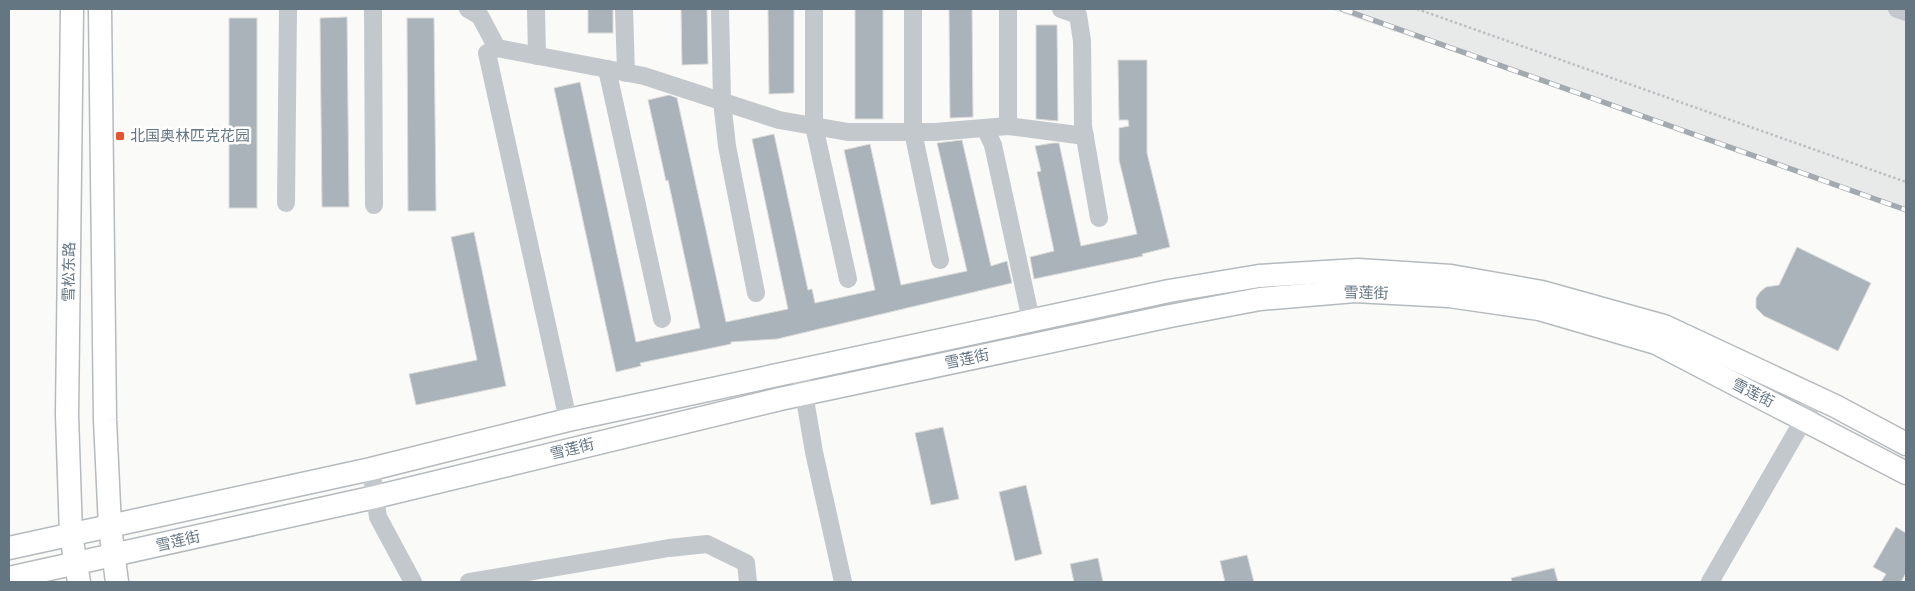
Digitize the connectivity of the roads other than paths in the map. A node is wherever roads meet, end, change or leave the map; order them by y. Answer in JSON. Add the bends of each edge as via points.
{"nodes":[{"id":1,"x":72,"y":9,"type":"edge"},
{"id":2,"x":100,"y":9,"type":"edge"},
{"id":3,"x":288,"y":9,"type":"edge"},
{"id":4,"x":373,"y":9,"type":"edge"},
{"id":5,"x":468,"y":9,"type":"edge"},
{"id":6,"x":536,"y":9,"type":"edge"},
{"id":7,"x":624,"y":9,"type":"edge"},
{"id":8,"x":720,"y":9,"type":"edge"},
{"id":9,"x":814,"y":9,"type":"edge"},
{"id":10,"x":913,"y":9,"type":"edge"},
{"id":11,"x":1008,"y":9,"type":"edge"},
{"id":12,"x":1061,"y":9,"type":"edge"},
{"id":13,"x":1897,"y":9,"type":"edge"},
{"id":14,"x":1906,"y":12,"type":"edge"},
{"id":15,"x":497,"y":48,"type":"junction"},
{"id":16,"x":537,"y":56,"type":"junction"},
{"id":17,"x":607,"y":69,"type":"junction"},
{"id":18,"x":626,"y":73,"type":"junction"},
{"id":19,"x":722,"y":101,"type":"junction"},
{"id":20,"x":814,"y":126,"type":"junction"},
{"id":21,"x":1008,"y":126,"type":"junction"},
{"id":22,"x":985,"y":128,"type":"junction"},
{"id":23,"x":913,"y":132,"type":"junction"},
{"id":24,"x":1085,"y":136,"type":"junction"},
{"id":25,"x":286,"y":203,"type":"dead end"},
{"id":26,"x":374,"y":205,"type":"dead end"},
{"id":27,"x":1099,"y":218,"type":"dead end"},
{"id":28,"x":940,"y":260,"type":"dead end"},
{"id":29,"x":848,"y":279,"type":"dead end"},
{"id":30,"x":756,"y":293,"type":"dead end"},
{"id":31,"x":662,"y":319,"type":"dead end"},
{"id":32,"x":1031,"y":320,"type":"junction"},
{"id":33,"x":800,"y":370,"type":"junction"},
{"id":34,"x":804,"y":394,"type":"junction"},
{"id":35,"x":1816,"y":398,"type":"junction"},
{"id":36,"x":1805,"y":419,"type":"junction"},
{"id":37,"x":568,"y":420,"type":"junction"},
{"id":38,"x":1906,"y":444,"type":"edge"},
{"id":39,"x":372,"y":469,"type":"junction"},
{"id":40,"x":1906,"y":473,"type":"edge"},
{"id":41,"x":375,"y":497,"type":"junction"},
{"id":42,"x":110,"y":527,"type":"junction"},
{"id":43,"x":72,"y":535,"type":"junction"},
{"id":44,"x":9,"y":548,"type":"edge"},
{"id":45,"x":114,"y":555,"type":"junction"},
{"id":46,"x":78,"y":573,"type":"edge"},
{"id":47,"x":9,"y":578,"type":"edge"},
{"id":48,"x":117,"y":582,"type":"edge"},
{"id":49,"x":413,"y":582,"type":"edge"},
{"id":50,"x":469,"y":582,"type":"edge"},
{"id":51,"x":748,"y":582,"type":"edge"},
{"id":52,"x":843,"y":582,"type":"edge"},
{"id":53,"x":1710,"y":582,"type":"edge"}],
"edges":[{"from":1,"to":43,"type":"main road","name":"雪松东路","via":[[67,415]]},
{"from":2,"to":42,"type":"main road","via":[[105,420]]},
{"from":3,"to":25,"type":"street"},
{"from":4,"to":26,"type":"street"},
{"from":5,"to":15,"type":"street","via":[[480,16]]},
{"from":6,"to":16,"type":"street"},
{"from":7,"to":18,"type":"street"},
{"from":8,"to":19,"type":"street"},
{"from":9,"to":20,"type":"street"},
{"from":10,"to":23,"type":"street"},
{"from":11,"to":21,"type":"street"},
{"from":12,"to":24,"type":"street","via":[[1078,15]]},
{"from":13,"to":14,"type":"street"},
{"from":15,"to":16,"type":"street"},
{"from":15,"to":37,"type":"street","via":[[487,53]]},
{"from":16,"to":17,"type":"street"},
{"from":17,"to":18,"type":"street"},
{"from":17,"to":31,"type":"street"},
{"from":18,"to":19,"type":"street"},
{"from":19,"to":20,"type":"street","via":[[779,120]]},
{"from":19,"to":30,"type":"street"},
{"from":20,"to":23,"type":"street","via":[[848,132]]},
{"from":20,"to":29,"type":"street"},
{"from":21,"to":22,"type":"street"},
{"from":21,"to":24,"type":"street"},
{"from":22,"to":23,"type":"street"},
{"from":22,"to":32,"type":"street","via":[[993,145]]},
{"from":23,"to":28,"type":"street"},
{"from":24,"to":27,"type":"street"},
{"from":32,"to":33,"type":"main road","name":"雪莲街"},
{"from":32,"to":35,"type":"main road","name":"雪莲街","via":[[1259,276],[1358,270],[1451,276],[1542,292],[1664,326]]},
{"from":33,"to":34,"type":"street"},
{"from":33,"to":37,"type":"main road","name":"雪莲街"},
{"from":34,"to":36,"type":"main road","name":"雪莲街","via":[[1260,299],[1355,291],[1449,296],[1539,309],[1656,343]]},
{"from":34,"to":41,"type":"main road","name":"雪莲街"},
{"from":34,"to":52,"type":"street"},
{"from":35,"to":36,"type":"street"},
{"from":35,"to":38,"type":"main road","name":"雪莲街"},
{"from":36,"to":40,"type":"main road","name":"雪莲街"},
{"from":36,"to":53,"type":"street"},
{"from":37,"to":39,"type":"main road","name":"雪莲街"},
{"from":39,"to":41,"type":"street"},
{"from":39,"to":42,"type":"main road","name":"雪莲街"},
{"from":41,"to":45,"type":"main road","name":"雪莲街"},
{"from":41,"to":49,"type":"street","via":[[378,517]]},
{"from":42,"to":43,"type":"main road","name":"雪莲街"},
{"from":42,"to":45,"type":"main road"},
{"from":43,"to":44,"type":"main road","name":"雪莲街"},
{"from":43,"to":46,"type":"main road","name":"雪松东路"},
{"from":45,"to":46,"type":"main road","name":"雪莲街"},
{"from":45,"to":48,"type":"main road"},
{"from":46,"to":47,"type":"main road","name":"雪莲街"},
{"from":50,"to":51,"type":"street","via":[[707,544],[746,563]]}]}
